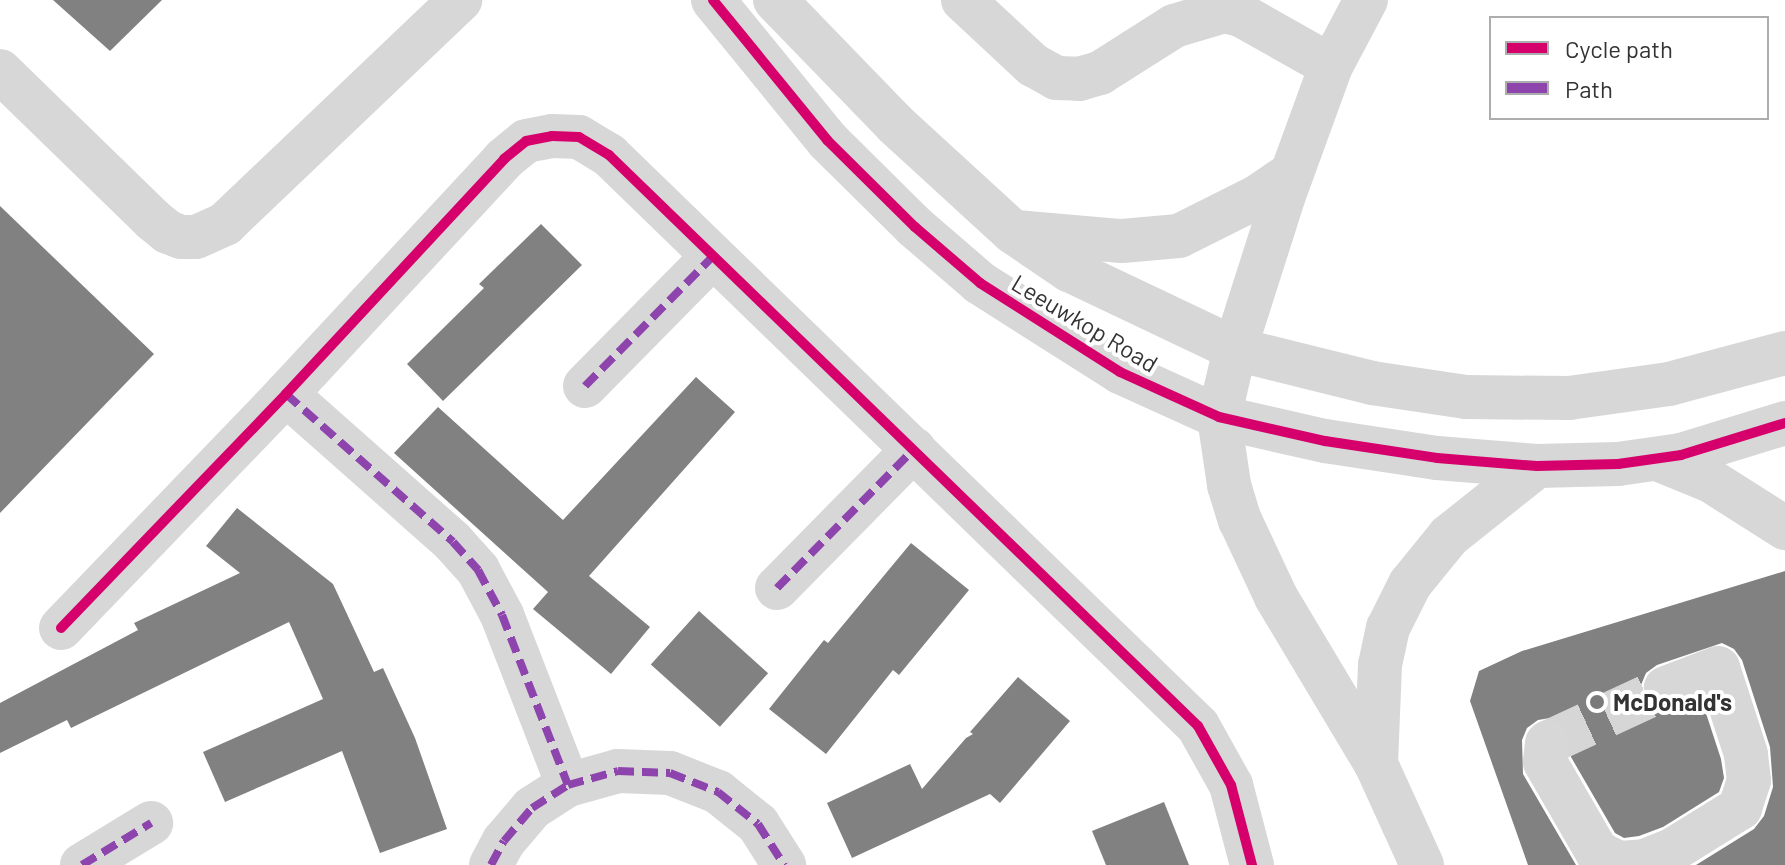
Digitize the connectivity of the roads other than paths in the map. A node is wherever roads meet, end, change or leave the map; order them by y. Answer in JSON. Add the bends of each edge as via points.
{"nodes":[{"id":1,"x":460,"y":0,"type":"edge"},
{"id":2,"x":713,"y":0,"type":"edge"},
{"id":3,"x":775,"y":0,"type":"edge"},
{"id":4,"x":963,"y":0,"type":"edge"},
{"id":5,"x":1366,"y":0,"type":"edge"},
{"id":6,"x":1331,"y":66,"type":"junction"},
{"id":7,"x":0,"y":71,"type":"edge"},
{"id":8,"x":1292,"y":173,"type":"junction"},
{"id":9,"x":1013,"y":232,"type":"junction"},
{"id":10,"x":713,"y":256,"type":"junction"},
{"id":11,"x":1235,"y":349,"type":"junction"},
{"id":12,"x":1785,"y":353,"type":"edge"},
{"id":13,"x":585,"y":386,"type":"dead end"},
{"id":14,"x":286,"y":394,"type":"junction"},
{"id":15,"x":1219,"y":417,"type":"junction"},
{"id":16,"x":1785,"y":423,"type":"edge"},
{"id":17,"x":914,"y":449,"type":"junction"},
{"id":18,"x":1657,"y":459,"type":"junction"},
{"id":19,"x":1537,"y":466,"type":"junction"},
{"id":20,"x":1785,"y":528,"type":"edge"},
{"id":21,"x":777,"y":588,"type":"dead end"},
{"id":22,"x":61,"y":628,"type":"dead end"},
{"id":23,"x":1666,"y":688,"type":"tunnel mouth"},
{"id":24,"x":1547,"y":743,"type":"dead end"},
{"id":25,"x":1376,"y":764,"type":"junction"},
{"id":26,"x":568,"y":785,"type":"junction"},
{"id":27,"x":151,"y":823,"type":"dead end"},
{"id":28,"x":82,"y":865,"type":"edge"},
{"id":29,"x":491,"y":865,"type":"edge"},
{"id":30,"x":784,"y":865,"type":"edge"},
{"id":31,"x":1252,"y":865,"type":"edge"},
{"id":32,"x":1422,"y":865,"type":"edge"}],
"edges":[{"from":1,"to":7,"type":"street","via":[[225,224],[196,237],[168,232],[153,220]]},
{"from":2,"to":15,"type":"street","name":"Leeuwkop Road","via":[[827,140],[980,283],[1120,372]]},
{"from":3,"to":9,"type":"street","name":"Leeuwkop Road","via":[[895,124]]},
{"from":4,"to":6,"type":"street","via":[[1033,65],[1056,78],[1100,73],[1174,26],[1224,11],[1241,15]]},
{"from":5,"to":6,"type":"street"},
{"from":6,"to":8,"type":"street"},
{"from":8,"to":9,"type":"street","via":[[1179,236],[1122,241]]},
{"from":8,"to":11,"type":"street"},
{"from":9,"to":11,"type":"street","name":"Leeuwkop Road","via":[[1069,270]]},
{"from":10,"to":13,"type":"street"},
{"from":10,"to":14,"type":"street","via":[[609,155],[579,137],[526,141]]},
{"from":10,"to":17,"type":"street"},
{"from":11,"to":12,"type":"street","name":"Leeuwkop Road","via":[[1372,383],[1466,397],[1569,398],[1669,384]]},
{"from":11,"to":15,"type":"street"},
{"from":14,"to":22,"type":"street"},
{"from":14,"to":26,"type":"street","via":[[478,570],[502,615]]},
{"from":15,"to":19,"type":"street","name":"Leeuwkop Road","via":[[1381,450]]},
{"from":15,"to":25,"type":"street","via":[[1240,520],[1276,597]]},
{"from":16,"to":18,"type":"street","name":"Leeuwkop Road"},
{"from":17,"to":21,"type":"street"},
{"from":17,"to":31,"type":"street","via":[[1198,726],[1231,785]]},
{"from":18,"to":19,"type":"street","name":"Leeuwkop Road"},
{"from":18,"to":20,"type":"street","via":[[1711,481]]},
{"from":19,"to":25,"type":"street","via":[[1449,536],[1410,584],[1388,628],[1380,665]]},
{"from":23,"to":24,"type":"street","via":[[1718,668],[1746,754],[1749,780],[1740,808],[1674,849],[1645,861],[1619,863],[1597,852],[1545,762]]},
{"from":25,"to":32,"type":"street"},
{"from":26,"to":29,"type":"street","via":[[532,808]]},
{"from":26,"to":30,"type":"street","via":[[618,771],[670,773],[718,792],[758,824]]},
{"from":27,"to":28,"type":"street"}]}
